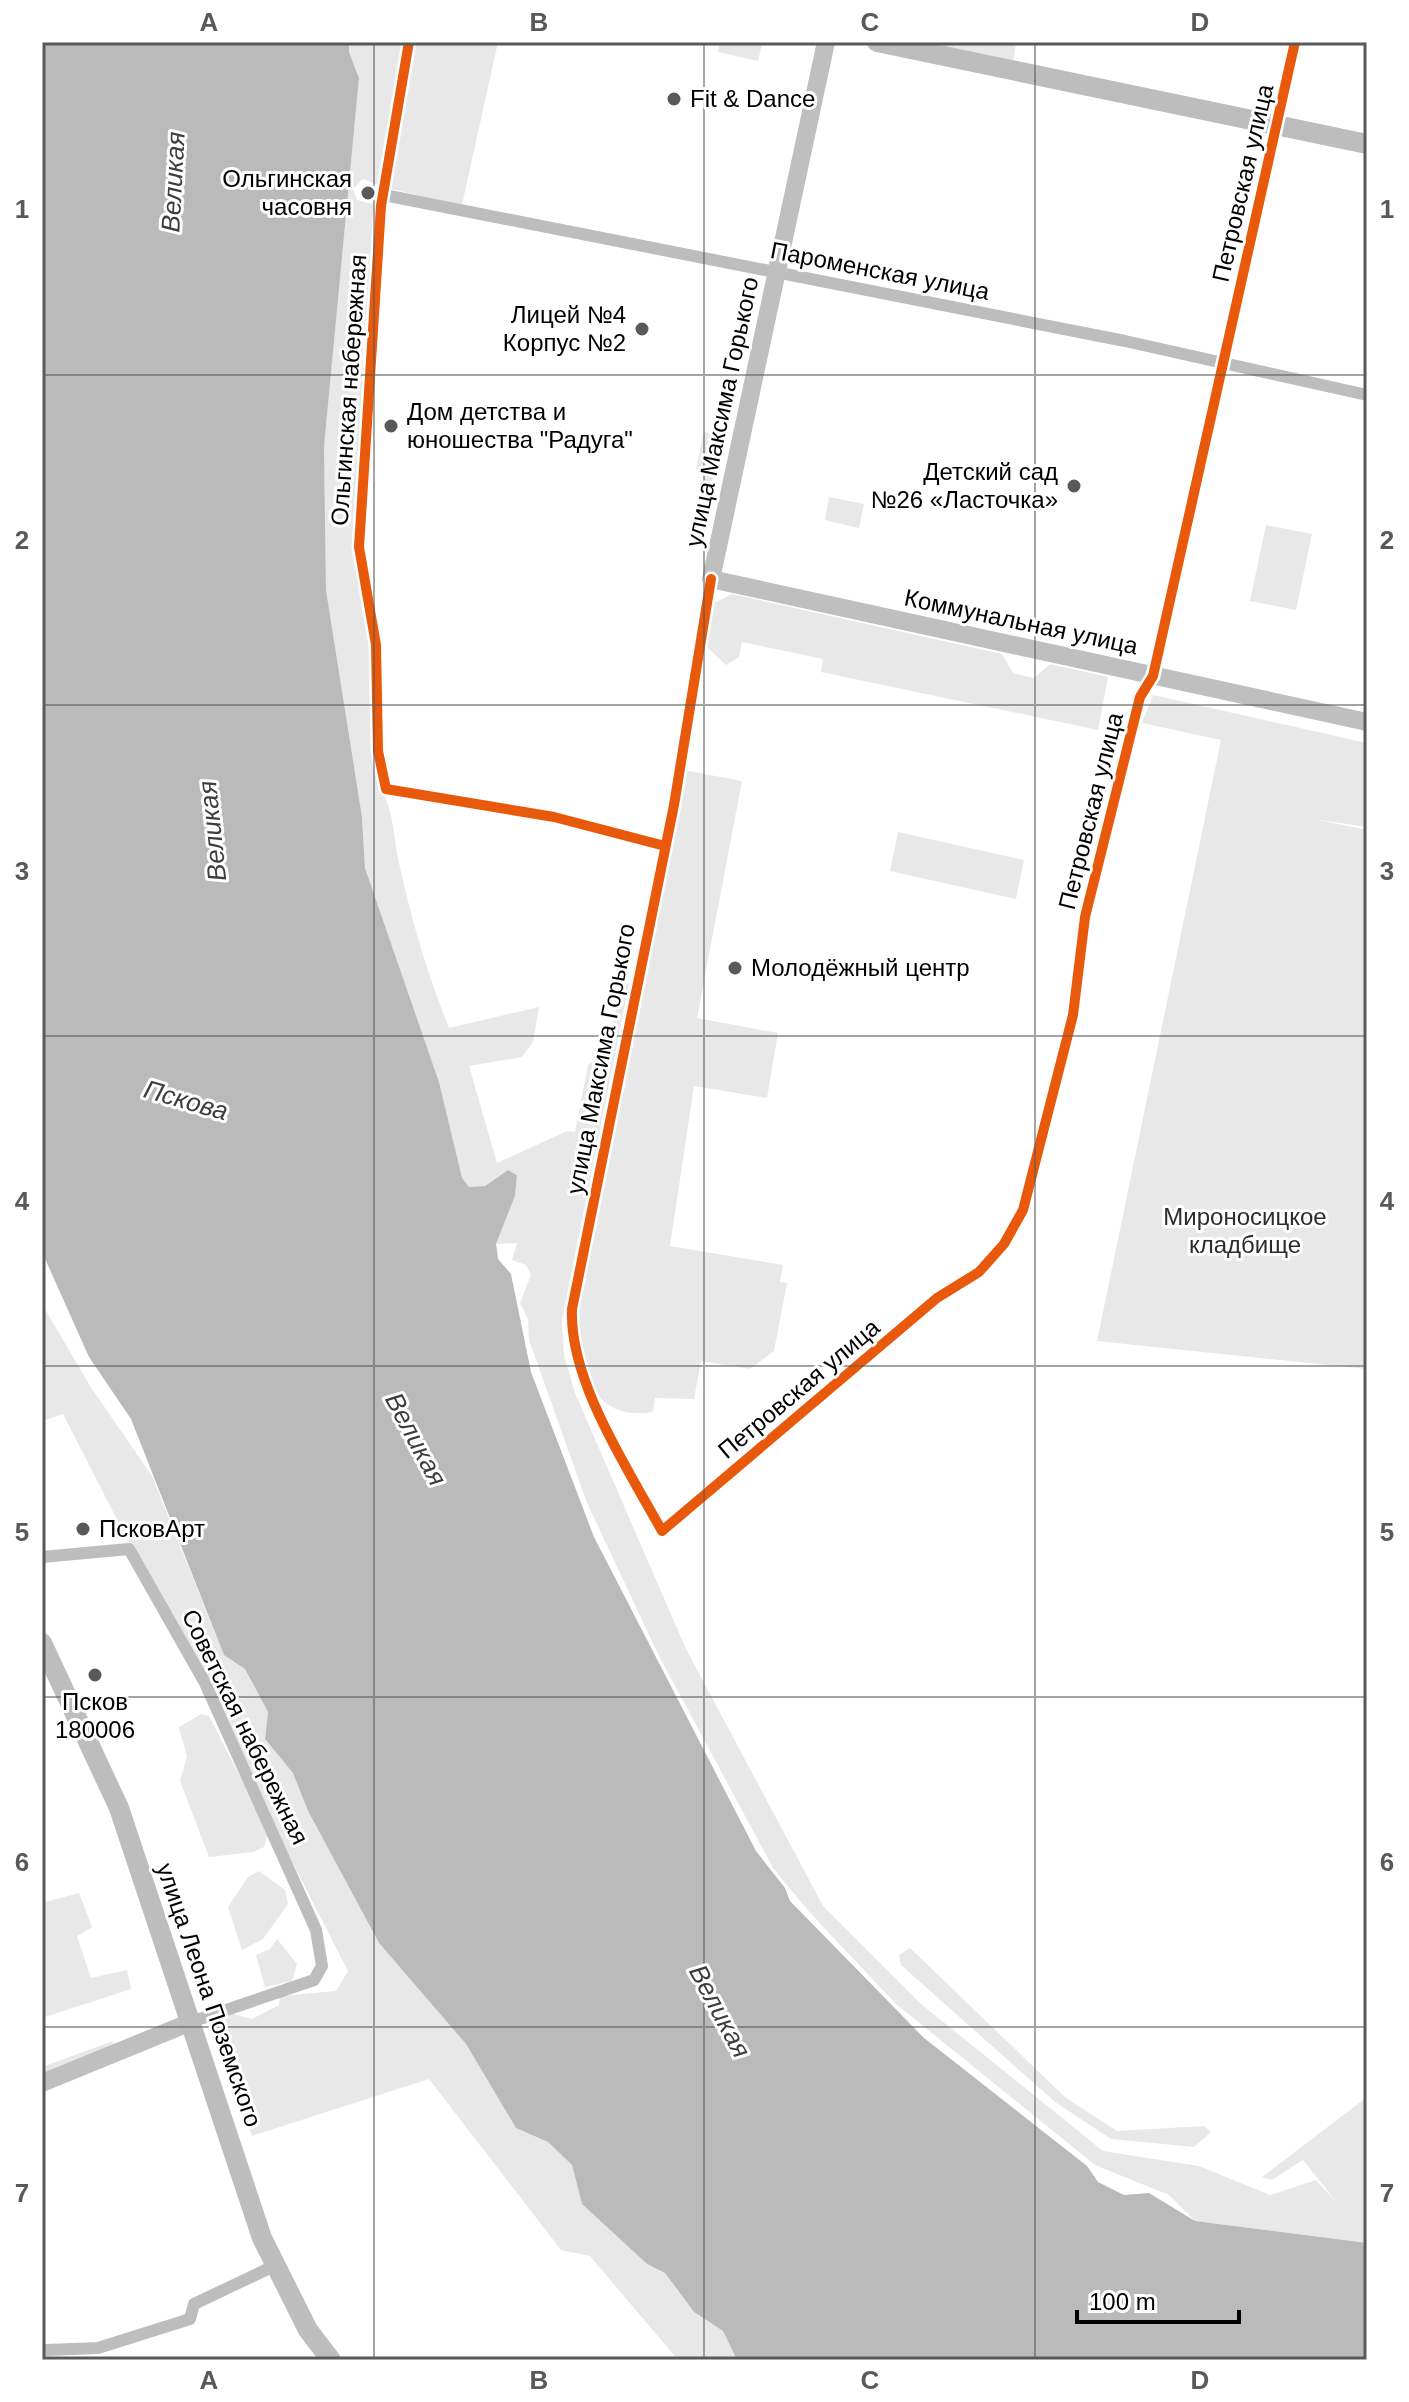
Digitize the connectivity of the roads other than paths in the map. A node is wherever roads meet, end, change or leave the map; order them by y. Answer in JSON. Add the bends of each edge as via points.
{"nodes":[{"id":1,"x":409,"y":42,"type":"edge"},
{"id":2,"x":826,"y":42,"type":"edge"},
{"id":3,"x":877,"y":42,"type":"edge"},
{"id":4,"x":1295,"y":42,"type":"edge"},
{"id":5,"x":1277,"y":123,"type":"junction"},
{"id":6,"x":1367,"y":144,"type":"edge"},
{"id":7,"x":384,"y":195,"type":"junction"},
{"id":8,"x":776,"y":274,"type":"junction"},
{"id":9,"x":1223,"y":363,"type":"junction"},
{"id":10,"x":1367,"y":395,"type":"edge"},
{"id":11,"x":711,"y":579,"type":"junction"},
{"id":12,"x":1153,"y":676,"type":"junction"},
{"id":13,"x":1367,"y":722,"type":"edge"},
{"id":14,"x":665,"y":846,"type":"junction"},
{"id":15,"x":662,"y":1531,"type":"joint"},
{"id":16,"x":42,"y":1557,"type":"edge"},
{"id":17,"x":42,"y":1643,"type":"edge"},
{"id":18,"x":191,"y":2022,"type":"junction"},
{"id":19,"x":42,"y":2083,"type":"edge"},
{"id":20,"x":274,"y":2266,"type":"junction"},
{"id":21,"x":47,"y":2350,"type":"dead end"},
{"id":22,"x":331,"y":2360,"type":"edge"}],
"edges":[{"from":1,"to":7,"type":"street","name":"Ольгинская набережная"},
{"from":2,"to":8,"type":"main road","name":"улица Максима Горького"},
{"from":3,"to":5,"type":"main road"},
{"from":4,"to":5,"type":"street","name":"Петровская улица"},
{"from":5,"to":6,"type":"main road"},
{"from":5,"to":9,"type":"street","name":"Петровская улица"},
{"from":7,"to":8,"type":"street","name":"Пароменская улица"},
{"from":7,"to":14,"type":"street","name":"Ольгинская набережная","via":[[359,547],[376,645],[378,751],[386,789],[554,817]]},
{"from":8,"to":9,"type":"street","name":"Пароменская улица"},
{"from":8,"to":11,"type":"main road","name":"улица Максима Горького"},
{"from":9,"to":10,"type":"street","name":"Пароменская улица"},
{"from":9,"to":12,"type":"street","name":"Петровская улица"},
{"from":11,"to":12,"type":"main road","name":"Коммунальная улица"},
{"from":11,"to":14,"type":"street","name":"улица Максима Горького"},
{"from":12,"to":13,"type":"main road","name":"Коммунальная улица"},
{"from":12,"to":15,"type":"street","name":"Петровская улица","via":[[1140,697],[1101,844],[1073,1015],[1023,1210],[1004,1244],[979,1272],[937,1298]]},
{"from":14,"to":15,"type":"street","name":"улица Максима Горького","via":[[571,1324],[586,1382]]},
{"from":16,"to":18,"type":"street","name":"Советская набережная","via":[[129,1549],[205,1683],[307,1904],[322,1966],[314,1980]]},
{"from":17,"to":18,"type":"main road","name":"улица Леона Поземского","via":[[119,1808]]},
{"from":18,"to":19,"type":"main road"},
{"from":18,"to":20,"type":"main road","name":"улица Леона Поземского"},
{"from":20,"to":21,"type":"street","via":[[194,2304],[190,2319],[98,2348]]},
{"from":20,"to":22,"type":"main road","name":"улица Леона Поземского","via":[[308,2330]]}]}
